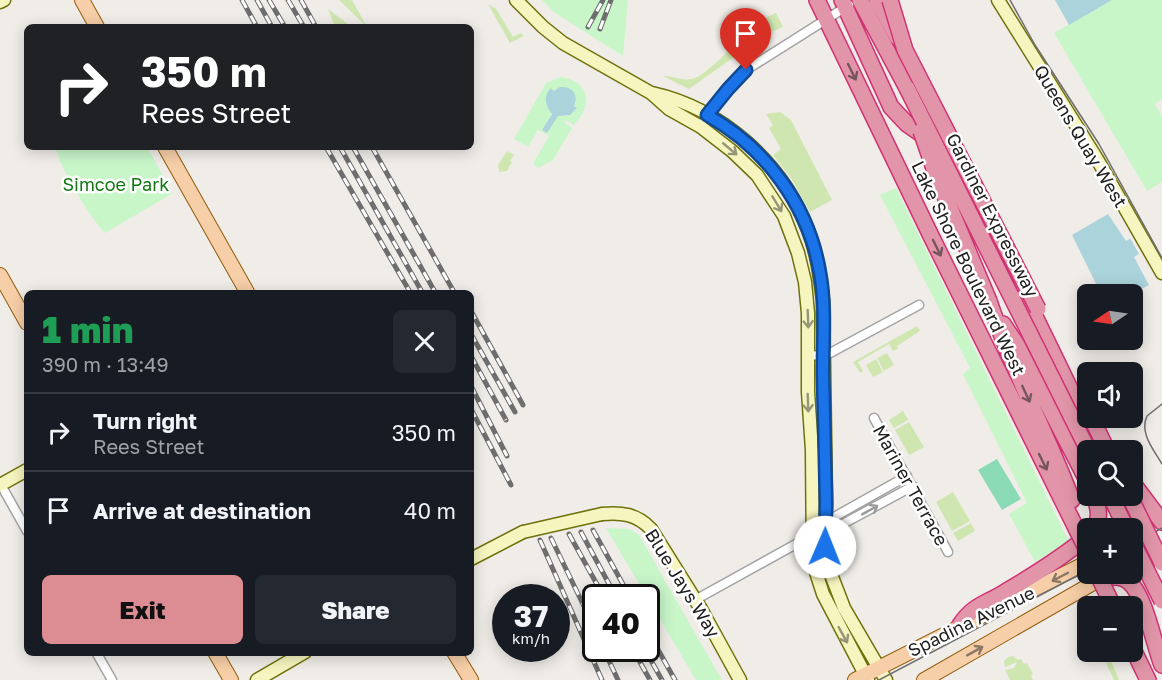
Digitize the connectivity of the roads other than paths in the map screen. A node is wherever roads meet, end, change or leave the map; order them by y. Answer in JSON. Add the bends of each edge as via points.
{"nodes":[{"id":1,"x":81,"y":0,"type":"edge"},
{"id":2,"x":516,"y":0,"type":"edge"},
{"id":3,"x":817,"y":0,"type":"edge"},
{"id":4,"x":877,"y":0,"type":"edge"},
{"id":5,"x":888,"y":0,"type":"edge"},
{"id":6,"x":998,"y":0,"type":"edge"},
{"id":7,"x":851,"y":2,"type":"edge"},
{"id":8,"x":827,"y":20,"type":"junction"},
{"id":9,"x":95,"y":24,"type":"edge"},
{"id":10,"x":905,"y":50,"type":"junction"},
{"id":11,"x":907,"y":88,"type":"junction"},
{"id":12,"x":651,"y":93,"type":"junction"},
{"id":13,"x":707,"y":115,"type":"junction"},
{"id":14,"x":701,"y":127,"type":"junction"},
{"id":15,"x":167,"y":150,"type":"edge"},
{"id":16,"x":953,"y":156,"type":"junction"},
{"id":17,"x":1162,"y":273,"type":"edge"},
{"id":18,"x":0,"y":275,"type":"edge"},
{"id":19,"x":246,"y":290,"type":"edge"},
{"id":20,"x":989,"y":301,"type":"junction"},
{"id":21,"x":919,"y":305,"type":"dead end"},
{"id":22,"x":24,"y":318,"type":"edge"},
{"id":23,"x":809,"y":356,"type":"junction"},
{"id":24,"x":823,"y":356,"type":"junction"},
{"id":25,"x":1077,"y":388,"type":"edge"},
{"id":26,"x":874,"y":418,"type":"dead end"},
{"id":27,"x":1083,"y":440,"type":"edge"},
{"id":28,"x":1102,"y":440,"type":"edge"},
{"id":29,"x":1077,"y":461,"type":"edge"},
{"id":30,"x":24,"y":472,"type":"edge"},
{"id":31,"x":907,"y":476,"type":"junction"},
{"id":32,"x":1,"y":485,"type":"edge"},
{"id":33,"x":913,"y":486,"type":"junction"},
{"id":34,"x":1143,"y":498,"type":"edge"},
{"id":35,"x":1134,"y":506,"type":"edge"},
{"id":36,"x":1078,"y":518,"type":"edge"},
{"id":37,"x":1159,"y":521,"type":"edge"},
{"id":38,"x":1077,"y":524,"type":"edge"},
{"id":39,"x":24,"y":526,"type":"edge"},
{"id":40,"x":825,"y":528,"type":"junction"},
{"id":41,"x":811,"y":536,"type":"junction"},
{"id":42,"x":1077,"y":542,"type":"edge"},
{"id":43,"x":948,"y":552,"type":"dead end"},
{"id":44,"x":474,"y":557,"type":"edge"},
{"id":45,"x":1143,"y":563,"type":"edge"},
{"id":46,"x":1162,"y":563,"type":"edge"},
{"id":47,"x":1077,"y":568,"type":"edge"},
{"id":48,"x":1088,"y":584,"type":"edge"},
{"id":49,"x":1130,"y":584,"type":"edge"},
{"id":50,"x":695,"y":600,"type":"junction"},
{"id":51,"x":1162,"y":601,"type":"edge"},
{"id":52,"x":1148,"y":621,"type":"junction"},
{"id":53,"x":960,"y":625,"type":"junction"},
{"id":54,"x":1162,"y":641,"type":"edge"},
{"id":55,"x":98,"y":656,"type":"edge"},
{"id":56,"x":217,"y":656,"type":"edge"},
{"id":57,"x":298,"y":656,"type":"edge"},
{"id":58,"x":456,"y":656,"type":"edge"},
{"id":59,"x":1139,"y":662,"type":"edge"},
{"id":60,"x":1162,"y":665,"type":"edge"},
{"id":61,"x":879,"y":668,"type":"junction"},
{"id":62,"x":862,"y":678,"type":"edge"},
{"id":63,"x":112,"y":680,"type":"edge"},
{"id":64,"x":231,"y":680,"type":"edge"},
{"id":65,"x":257,"y":680,"type":"edge"},
{"id":66,"x":471,"y":680,"type":"edge"},
{"id":67,"x":740,"y":680,"type":"edge"},
{"id":68,"x":886,"y":680,"type":"edge"},
{"id":69,"x":924,"y":680,"type":"edge"},
{"id":70,"x":1148,"y":680,"type":"edge"}],
"edges":[{"from":1,"to":9,"type":"main road"},
{"from":2,"to":12,"type":"street","via":[[563,43]]},
{"from":3,"to":8,"type":"highway","name":"Lake Shore Boulevard West"},
{"from":4,"to":10,"type":"highway","name":"Gardiner Expressway","bridge":true},
{"from":5,"to":10,"type":"highway","bridge":true},
{"from":5,"to":16,"type":"highway","name":"Lake Shore Boulevard West","via":[[918,63]]},
{"from":6,"to":17,"type":"street","name":"Queens Quay West"},
{"from":7,"to":8,"type":"street"},
{"from":7,"to":11,"type":"highway","name":"Gardiner Expressway"},
{"from":7,"to":16,"type":"highway","via":[[891,108]]},
{"from":8,"to":13,"type":"street","via":[[746,70]]},
{"from":8,"to":38,"type":"highway","name":"Lake Shore Boulevard West","one_way":true,"via":[[1017,410]]},
{"from":10,"to":25,"type":"highway","name":"Gardiner Expressway","bridge":true},
{"from":11,"to":20,"type":"highway","bridge":true,"via":[[937,177]]},
{"from":11,"to":27,"type":"highway","name":"Gardiner Expressway","bridge":true},
{"from":12,"to":13,"type":"street","via":[[674,98]]},
{"from":12,"to":14,"type":"street","via":[[669,109]]},
{"from":13,"to":14,"type":"street"},
{"from":13,"to":24,"type":"street","via":[[757,152],[798,207],[820,273]]},
{"from":14,"to":23,"type":"street","one_way":true,"via":[[752,170],[793,235],[805,282]]},
{"from":15,"to":19,"type":"main road"},
{"from":16,"to":28,"type":"highway","name":"Lake Shore Boulevard West","via":[[1076,401]]},
{"from":18,"to":22,"type":"main road"},
{"from":20,"to":29,"type":"highway","via":[[1017,345]]},
{"from":20,"to":36,"type":"highway","one_way":true},
{"from":21,"to":24,"type":"street"},
{"from":23,"to":24,"type":"street"},
{"from":23,"to":41,"type":"street","one_way":true},
{"from":24,"to":40,"type":"street"},
{"from":26,"to":31,"type":"street","name":"Mariner Terrace"},
{"from":30,"to":32,"type":"street"},
{"from":31,"to":33,"type":"street","name":"Mariner Terrace"},
{"from":31,"to":40,"type":"street","via":[[836,516]]},
{"from":32,"to":39,"type":"street"},
{"from":40,"to":33,"type":"street","one_way":true,"via":[[841,525]]},
{"from":33,"to":43,"type":"street","name":"Mariner Terrace"},
{"from":34,"to":37,"type":"highway"},
{"from":35,"to":46,"type":"highway","bridge":true},
{"from":40,"to":41,"type":"street"},
{"from":40,"to":61,"type":"street","via":[[825,547],[834,584]]},
{"from":41,"to":50,"type":"street"},
{"from":41,"to":62,"type":"street","one_way":true,"via":[[813,563],[823,594]]},
{"from":42,"to":53,"type":"highway","via":[[1073,549],[969,612]]},
{"from":44,"to":50,"type":"street","name":"Blue Jays Way","bridge":true,"via":[[523,532],[623,513],[646,524],[654,533]]},
{"from":45,"to":51,"type":"highway","bridge":true},
{"from":47,"to":53,"type":"main road","name":"Spadina Avenue","one_way":true},
{"from":69,"to":48,"type":"main road","name":"Spadina Avenue","one_way":true},
{"from":49,"to":52,"type":"highway"},
{"from":50,"to":67,"type":"street","name":"Blue Jays Way"},
{"from":52,"to":54,"type":"highway"},
{"from":52,"to":60,"type":"highway"},
{"from":53,"to":61,"type":"main road","name":"Spadina Avenue"},
{"from":55,"to":63,"type":"street"},
{"from":56,"to":64,"type":"main road"},
{"from":57,"to":65,"type":"street"},
{"from":58,"to":66,"type":"main road"},
{"from":59,"to":70,"type":"highway"},
{"from":61,"to":62,"type":"main road","name":"Spadina Avenue"},
{"from":61,"to":68,"type":"street"}]}
